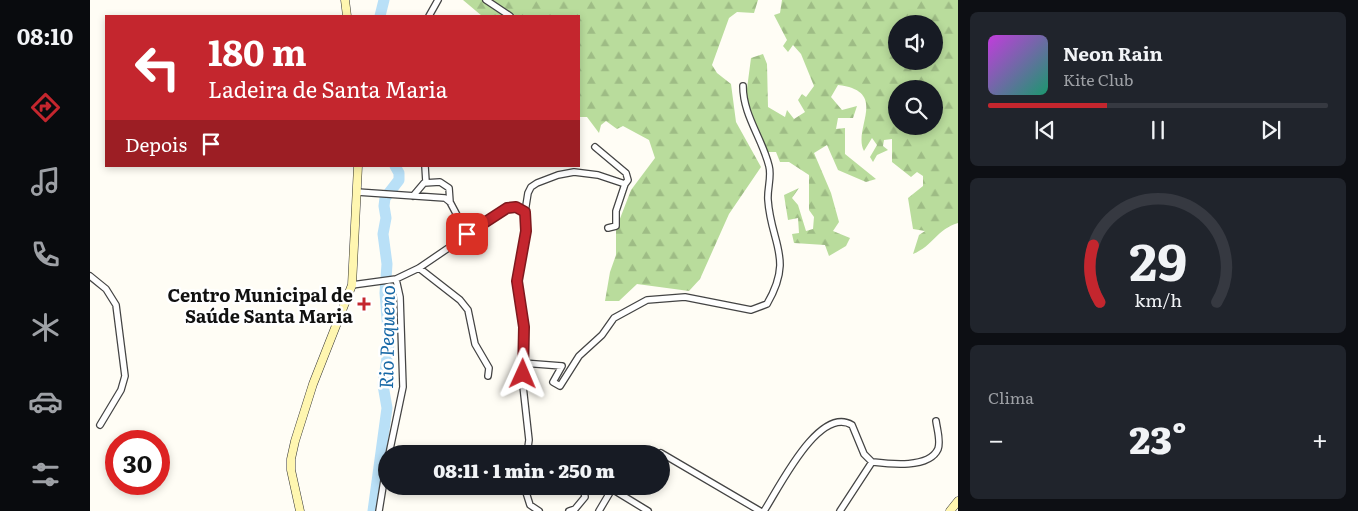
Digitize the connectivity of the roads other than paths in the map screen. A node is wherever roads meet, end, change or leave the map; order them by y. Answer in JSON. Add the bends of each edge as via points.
{"nodes":[{"id":1,"x":345,"y":0,"type":"edge"},
{"id":2,"x":438,"y":0,"type":"edge"},
{"id":3,"x":486,"y":0,"type":"edge"},
{"id":4,"x":347,"y":15,"type":"edge"},
{"id":5,"x":430,"y":15,"type":"edge"},
{"id":6,"x":508,"y":15,"type":"edge"},
{"id":7,"x":742,"y":86,"type":"dead end"},
{"id":8,"x":595,"y":147,"type":"dead end"},
{"id":9,"x":358,"y":167,"type":"edge"},
{"id":10,"x":425,"y":167,"type":"edge"},
{"id":11,"x":426,"y":182,"type":"junction"},
{"id":12,"x":626,"y":184,"type":"junction"},
{"id":13,"x":357,"y":192,"type":"junction"},
{"id":14,"x":413,"y":196,"type":"junction"},
{"id":15,"x":450,"y":202,"type":"junction"},
{"id":16,"x":525,"y":212,"type":"junction"},
{"id":17,"x":608,"y":228,"type":"dead end"},
{"id":18,"x":467,"y":234,"type":"junction"},
{"id":19,"x":419,"y":268,"type":"junction"},
{"id":20,"x":90,"y":276,"type":"edge"},
{"id":21,"x":394,"y":280,"type":"junction"},
{"id":22,"x":352,"y":285,"type":"junction"},
{"id":23,"x":523,"y":363,"type":"junction"},
{"id":24,"x":488,"y":376,"type":"dead end"},
{"id":25,"x":936,"y":421,"type":"dead end"},
{"id":26,"x":100,"y":425,"type":"dead end"},
{"id":27,"x":391,"y":445,"type":"edge"},
{"id":28,"x":527,"y":445,"type":"edge"},
{"id":29,"x":670,"y":458,"type":"edge"},
{"id":30,"x":872,"y":462,"type":"junction"},
{"id":31,"x":382,"y":495,"type":"edge"},
{"id":32,"x":527,"y":495,"type":"edge"},
{"id":33,"x":585,"y":495,"type":"edge"},
{"id":34,"x":958,"y":501,"type":"edge"},
{"id":35,"x":300,"y":511,"type":"edge"},
{"id":36,"x":380,"y":511,"type":"edge"},
{"id":37,"x":539,"y":511,"type":"edge"},
{"id":38,"x":569,"y":511,"type":"edge"},
{"id":39,"x":599,"y":511,"type":"edge"},
{"id":40,"x":648,"y":511,"type":"edge"},
{"id":41,"x":760,"y":511,"type":"edge"},
{"id":42,"x":764,"y":511,"type":"edge"},
{"id":43,"x":840,"y":511,"type":"edge"},
{"id":44,"x":950,"y":511,"type":"edge"}],
"edges":[{"from":1,"to":4,"type":"street"},
{"from":2,"to":5,"type":"street"},
{"from":3,"to":6,"type":"street"},
{"from":7,"to":23,"type":"street","via":[[747,113],[769,166],[768,200],[780,255],[780,276],[767,304],[751,310],[703,299],[656,298],[614,318],[602,335],[579,356],[560,386],[553,382],[562,366]]},
{"from":8,"to":12,"type":"street","via":[[626,173]]},
{"from":9,"to":13,"type":"street"},
{"from":10,"to":11,"type":"street"},
{"from":11,"to":14,"type":"street","via":[[417,188]]},
{"from":11,"to":15,"type":"street","via":[[446,184]]},
{"from":12,"to":16,"type":"street","via":[[585,172],[558,175],[531,187]]},
{"from":12,"to":17,"type":"street","via":[[620,194],[616,226]]},
{"from":13,"to":14,"type":"street"},
{"from":13,"to":22,"type":"street"},
{"from":14,"to":15,"type":"street","via":[[442,198]]},
{"from":15,"to":18,"type":"street"},
{"from":16,"to":18,"type":"street","via":[[516,207],[507,208]]},
{"from":16,"to":23,"type":"street","via":[[526,231],[517,281],[524,327]]},
{"from":18,"to":19,"type":"street"},
{"from":19,"to":21,"type":"street"},
{"from":19,"to":24,"type":"street","via":[[468,310],[475,344],[489,368]]},
{"from":20,"to":26,"type":"street","via":[[106,289],[116,305],[125,376],[121,390]]},
{"from":21,"to":22,"type":"street"},
{"from":21,"to":27,"type":"street","via":[[400,297],[403,387]]},
{"from":22,"to":35,"type":"street","via":[[313,384],[295,441],[291,470]]},
{"from":23,"to":28,"type":"street","via":[[529,428]]},
{"from":25,"to":30,"type":"street","via":[[938,448],[919,463]]},
{"from":29,"to":41,"type":"street"},
{"from":30,"to":42,"type":"street","via":[[864,454],[852,425],[839,421],[824,426],[791,468]]},
{"from":30,"to":43,"type":"street"},
{"from":31,"to":36,"type":"street"},
{"from":32,"to":37,"type":"street","via":[[530,505]]},
{"from":33,"to":38,"type":"street","via":[[576,509]]},
{"from":34,"to":44,"type":"street"},
{"from":39,"to":40,"type":"street","via":[[612,489]]}]}
